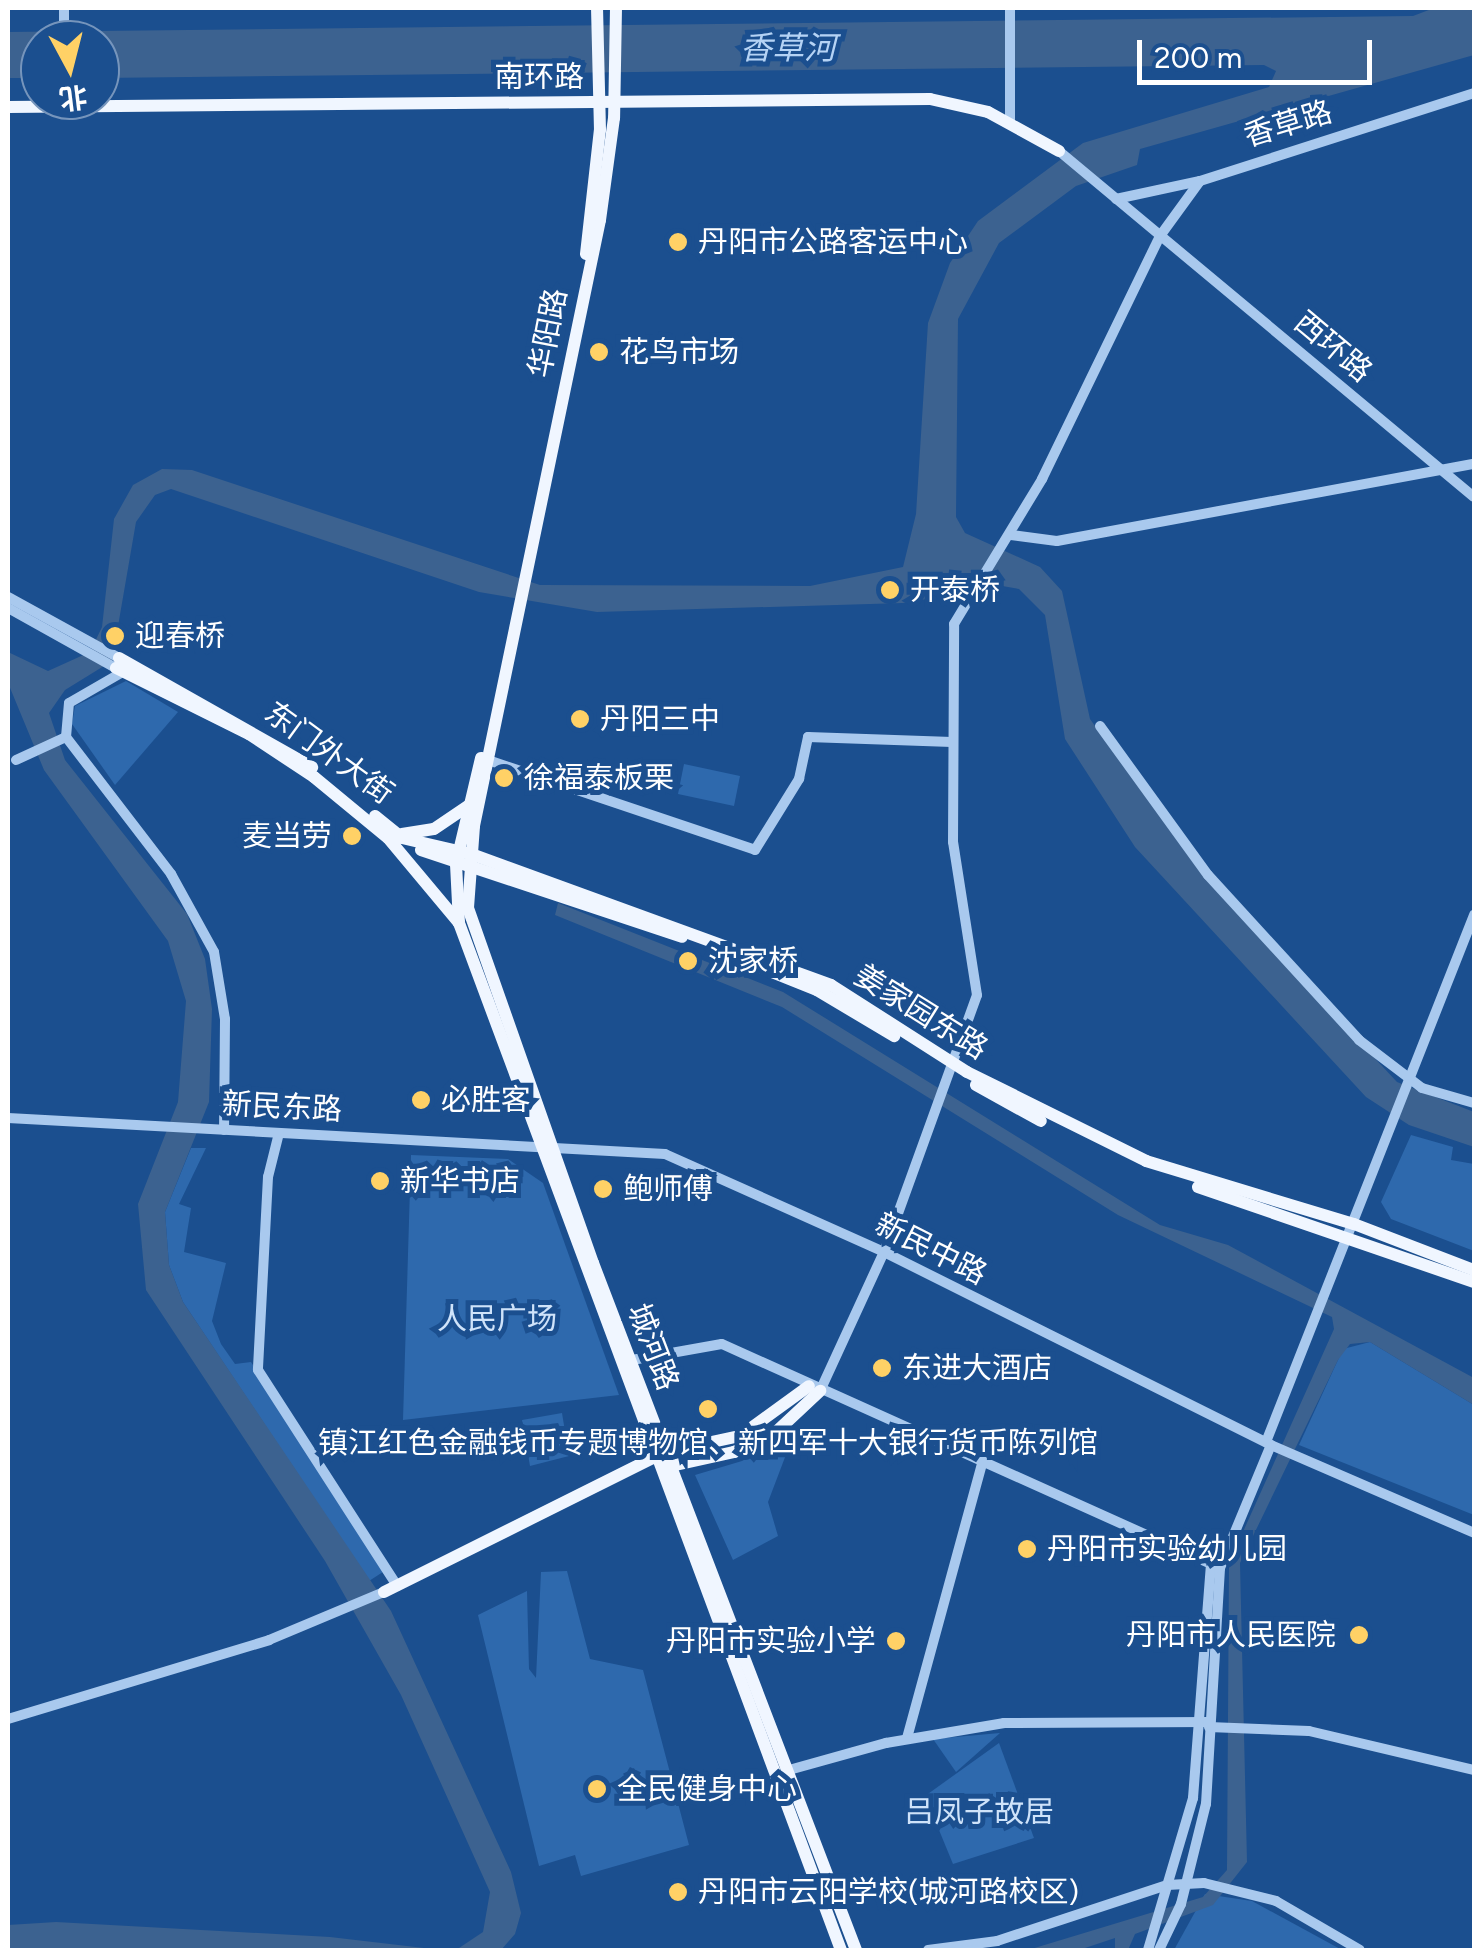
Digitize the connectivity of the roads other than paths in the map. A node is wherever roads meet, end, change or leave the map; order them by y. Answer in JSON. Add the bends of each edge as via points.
{"nodes":[{"id":1,"x":616,"y":9,"type":"edge"},
{"id":2,"x":597,"y":10,"type":"edge"},
{"id":3,"x":1010,"y":10,"type":"edge"},
{"id":4,"x":1474,"y":93,"type":"edge"},
{"id":5,"x":598,"y":102,"type":"junction"},
{"id":6,"x":616,"y":102,"type":"junction"},
{"id":7,"x":120,"y":103,"type":"edge"},
{"id":8,"x":1010,"y":123,"type":"junction"},
{"id":9,"x":1059,"y":152,"type":"joint"},
{"id":10,"x":1200,"y":181,"type":"junction"},
{"id":11,"x":1116,"y":199,"type":"junction"},
{"id":12,"x":1160,"y":236,"type":"junction"},
{"id":13,"x":1474,"y":464,"type":"edge"},
{"id":14,"x":1442,"y":470,"type":"junction"},
{"id":15,"x":1474,"y":497,"type":"edge"},
{"id":16,"x":1011,"y":535,"type":"junction"},
{"id":17,"x":528,"y":572,"type":"junction"},
{"id":18,"x":8,"y":597,"type":"edge"},
{"id":19,"x":8,"y":608,"type":"edge"},
{"id":20,"x":82,"y":643,"type":"junction"},
{"id":21,"x":123,"y":666,"type":"junction"},
{"id":22,"x":1100,"y":726,"type":"dead end"},
{"id":23,"x":64,"y":738,"type":"junction"},
{"id":24,"x":952,"y":742,"type":"junction"},
{"id":25,"x":485,"y":759,"type":"junction"},
{"id":26,"x":16,"y":760,"type":"dead end"},
{"id":27,"x":470,"y":804,"type":"junction"},
{"id":28,"x":393,"y":836,"type":"junction"},
{"id":29,"x":402,"y":853,"type":"joint"},
{"id":30,"x":463,"y":860,"type":"junction"},
{"id":31,"x":1474,"y":915,"type":"edge"},
{"id":32,"x":459,"y":923,"type":"junction"},
{"id":33,"x":951,"y":1073,"type":"junction"},
{"id":34,"x":1408,"y":1083,"type":"junction"},
{"id":35,"x":1474,"y":1104,"type":"edge"},
{"id":36,"x":8,"y":1118,"type":"edge"},
{"id":37,"x":218,"y":1129,"type":"junction"},
{"id":38,"x":279,"y":1133,"type":"junction"},
{"id":39,"x":538,"y":1143,"type":"junction"},
{"id":40,"x":554,"y":1145,"type":"junction"},
{"id":41,"x":1351,"y":1230,"type":"junction"},
{"id":42,"x":884,"y":1252,"type":"junction"},
{"id":43,"x":1474,"y":1270,"type":"edge"},
{"id":44,"x":1474,"y":1282,"type":"edge"},
{"id":45,"x":632,"y":1360,"type":"junction"},
{"id":46,"x":814,"y":1389,"type":"junction"},
{"id":47,"x":1270,"y":1444,"type":"junction"},
{"id":48,"x":664,"y":1458,"type":"junction"},
{"id":49,"x":982,"y":1462,"type":"junction"},
{"id":50,"x":1474,"y":1533,"type":"edge"},
{"id":51,"x":1215,"y":1566,"type":"junction"},
{"id":52,"x":391,"y":1589,"type":"junction"},
{"id":53,"x":8,"y":1719,"type":"edge"},
{"id":54,"x":1209,"y":1724,"type":"junction"},
{"id":55,"x":907,"y":1738,"type":"junction"},
{"id":56,"x":788,"y":1770,"type":"junction"},
{"id":57,"x":1474,"y":1770,"type":"edge"},
{"id":58,"x":1187,"y":1884,"type":"junction"},
{"id":59,"x":1170,"y":1885,"type":"junction"},
{"id":60,"x":841,"y":1950,"type":"edge"},
{"id":61,"x":856,"y":1950,"type":"edge"},
{"id":62,"x":928,"y":1950,"type":"edge"},
{"id":63,"x":1148,"y":1950,"type":"edge"},
{"id":64,"x":1159,"y":1950,"type":"edge"},
{"id":65,"x":1360,"y":1950,"type":"edge"}],
"edges":[{"from":1,"to":6,"type":"main road"},
{"from":2,"to":5,"type":"main road","name":"华阳路"},
{"from":3,"to":8,"type":"street"},
{"from":4,"to":10,"type":"street","name":"香草路"},
{"from":5,"to":6,"type":"main road","name":"南环路"},
{"from":5,"to":7,"type":"main road","name":"南环路"},
{"from":5,"to":17,"type":"main road","name":"华阳路","via":[[581,299]]},
{"from":6,"to":8,"type":"main road","name":"南环路","via":[[930,99]]},
{"from":6,"to":17,"type":"main road","via":[[584,313]]},
{"from":8,"to":9,"type":"main road","name":"南环路"},
{"from":9,"to":11,"type":"street"},
{"from":10,"to":11,"type":"street","name":"香草路"},
{"from":10,"to":12,"type":"street"},
{"from":11,"to":12,"type":"street"},
{"from":12,"to":14,"type":"street","name":"西环路"},
{"from":12,"to":16,"type":"street"},
{"from":13,"to":14,"type":"street"},
{"from":14,"to":15,"type":"street","name":"西环路"},
{"from":14,"to":16,"type":"street","via":[[1057,541]]},
{"from":16,"to":24,"type":"street","via":[[954,624]]},
{"from":17,"to":25,"type":"main road"},
{"from":18,"to":20,"type":"street"},
{"from":19,"to":20,"type":"street"},
{"from":20,"to":21,"type":"street"},
{"from":21,"to":23,"type":"street","via":[[69,704]]},
{"from":21,"to":28,"type":"main road","name":"东门外大街","via":[[290,748]]},
{"from":22,"to":34,"type":"street","via":[[1208,875]]},
{"from":23,"to":26,"type":"street"},
{"from":23,"to":37,"type":"street","via":[[171,874],[214,952],[225,1019]]},
{"from":24,"to":25,"type":"street","via":[[808,737],[799,779],[755,850]]},
{"from":24,"to":33,"type":"street","via":[[953,842],[977,995]]},
{"from":25,"to":27,"type":"main road"},
{"from":25,"to":30,"type":"main road"},
{"from":27,"to":28,"type":"main road","via":[[444,825]]},
{"from":27,"to":30,"type":"main road"},
{"from":28,"to":29,"type":"main road","name":"东门外大街"},
{"from":28,"to":30,"type":"main road","name":"东门外大街"},
{"from":29,"to":32,"type":"main road","name":"城河路"},
{"from":30,"to":32,"type":"main road","name":"城河路"},
{"from":30,"to":33,"type":"main road","name":"姜家园东路","via":[[831,985]]},
{"from":30,"to":40,"type":"main road","name":"城河路","via":[[475,938]]},
{"from":31,"to":34,"type":"street"},
{"from":32,"to":39,"type":"main road","name":"城河路"},
{"from":33,"to":41,"type":"main road","name":"姜家园东路","via":[[1123,1161]]},
{"from":33,"to":42,"type":"street"},
{"from":34,"to":35,"type":"street"},
{"from":34,"to":41,"type":"street"},
{"from":36,"to":37,"type":"street","name":"新民东路"},
{"from":37,"to":38,"type":"street","name":"新民东路"},
{"from":38,"to":39,"type":"street","name":"新民东路"},
{"from":38,"to":52,"type":"street","via":[[268,1177],[258,1370]]},
{"from":39,"to":40,"type":"street","name":"新民东路"},
{"from":39,"to":48,"type":"main road","name":"城河路"},
{"from":40,"to":42,"type":"street","name":"新民中路","via":[[665,1154]]},
{"from":40,"to":45,"type":"main road","name":"城河路"},
{"from":41,"to":43,"type":"main road"},
{"from":41,"to":44,"type":"main road"},
{"from":41,"to":47,"type":"street"},
{"from":42,"to":46,"type":"street"},
{"from":42,"to":47,"type":"street","name":"新民中路"},
{"from":45,"to":46,"type":"street","via":[[722,1344]]},
{"from":45,"to":48,"type":"main road","name":"城河路"},
{"from":46,"to":48,"type":"main road","via":[[776,1433],[734,1452]]},
{"from":46,"to":49,"type":"street"},
{"from":47,"to":50,"type":"street","name":"新民中路"},
{"from":47,"to":51,"type":"street"},
{"from":48,"to":52,"type":"main road"},
{"from":48,"to":56,"type":"main road","name":"城河路"},
{"from":48,"to":60,"type":"main road","name":"城河路"},
{"from":49,"to":51,"type":"street"},
{"from":49,"to":55,"type":"street"},
{"from":51,"to":54,"type":"street"},
{"from":52,"to":53,"type":"street"},
{"from":54,"to":55,"type":"street","via":[[1004,1724]]},
{"from":54,"to":57,"type":"street","via":[[1388,1746]]},
{"from":54,"to":58,"type":"street","via":[[1206,1804]]},
{"from":54,"to":59,"type":"street"},
{"from":55,"to":56,"type":"street"},
{"from":56,"to":61,"type":"main road","name":"城河路"},
{"from":58,"to":59,"type":"street"},
{"from":58,"to":64,"type":"street"},
{"from":58,"to":65,"type":"street","via":[[1236,1889],[1302,1913]]},
{"from":59,"to":62,"type":"street","via":[[997,1941]]},
{"from":59,"to":63,"type":"street"}]}
